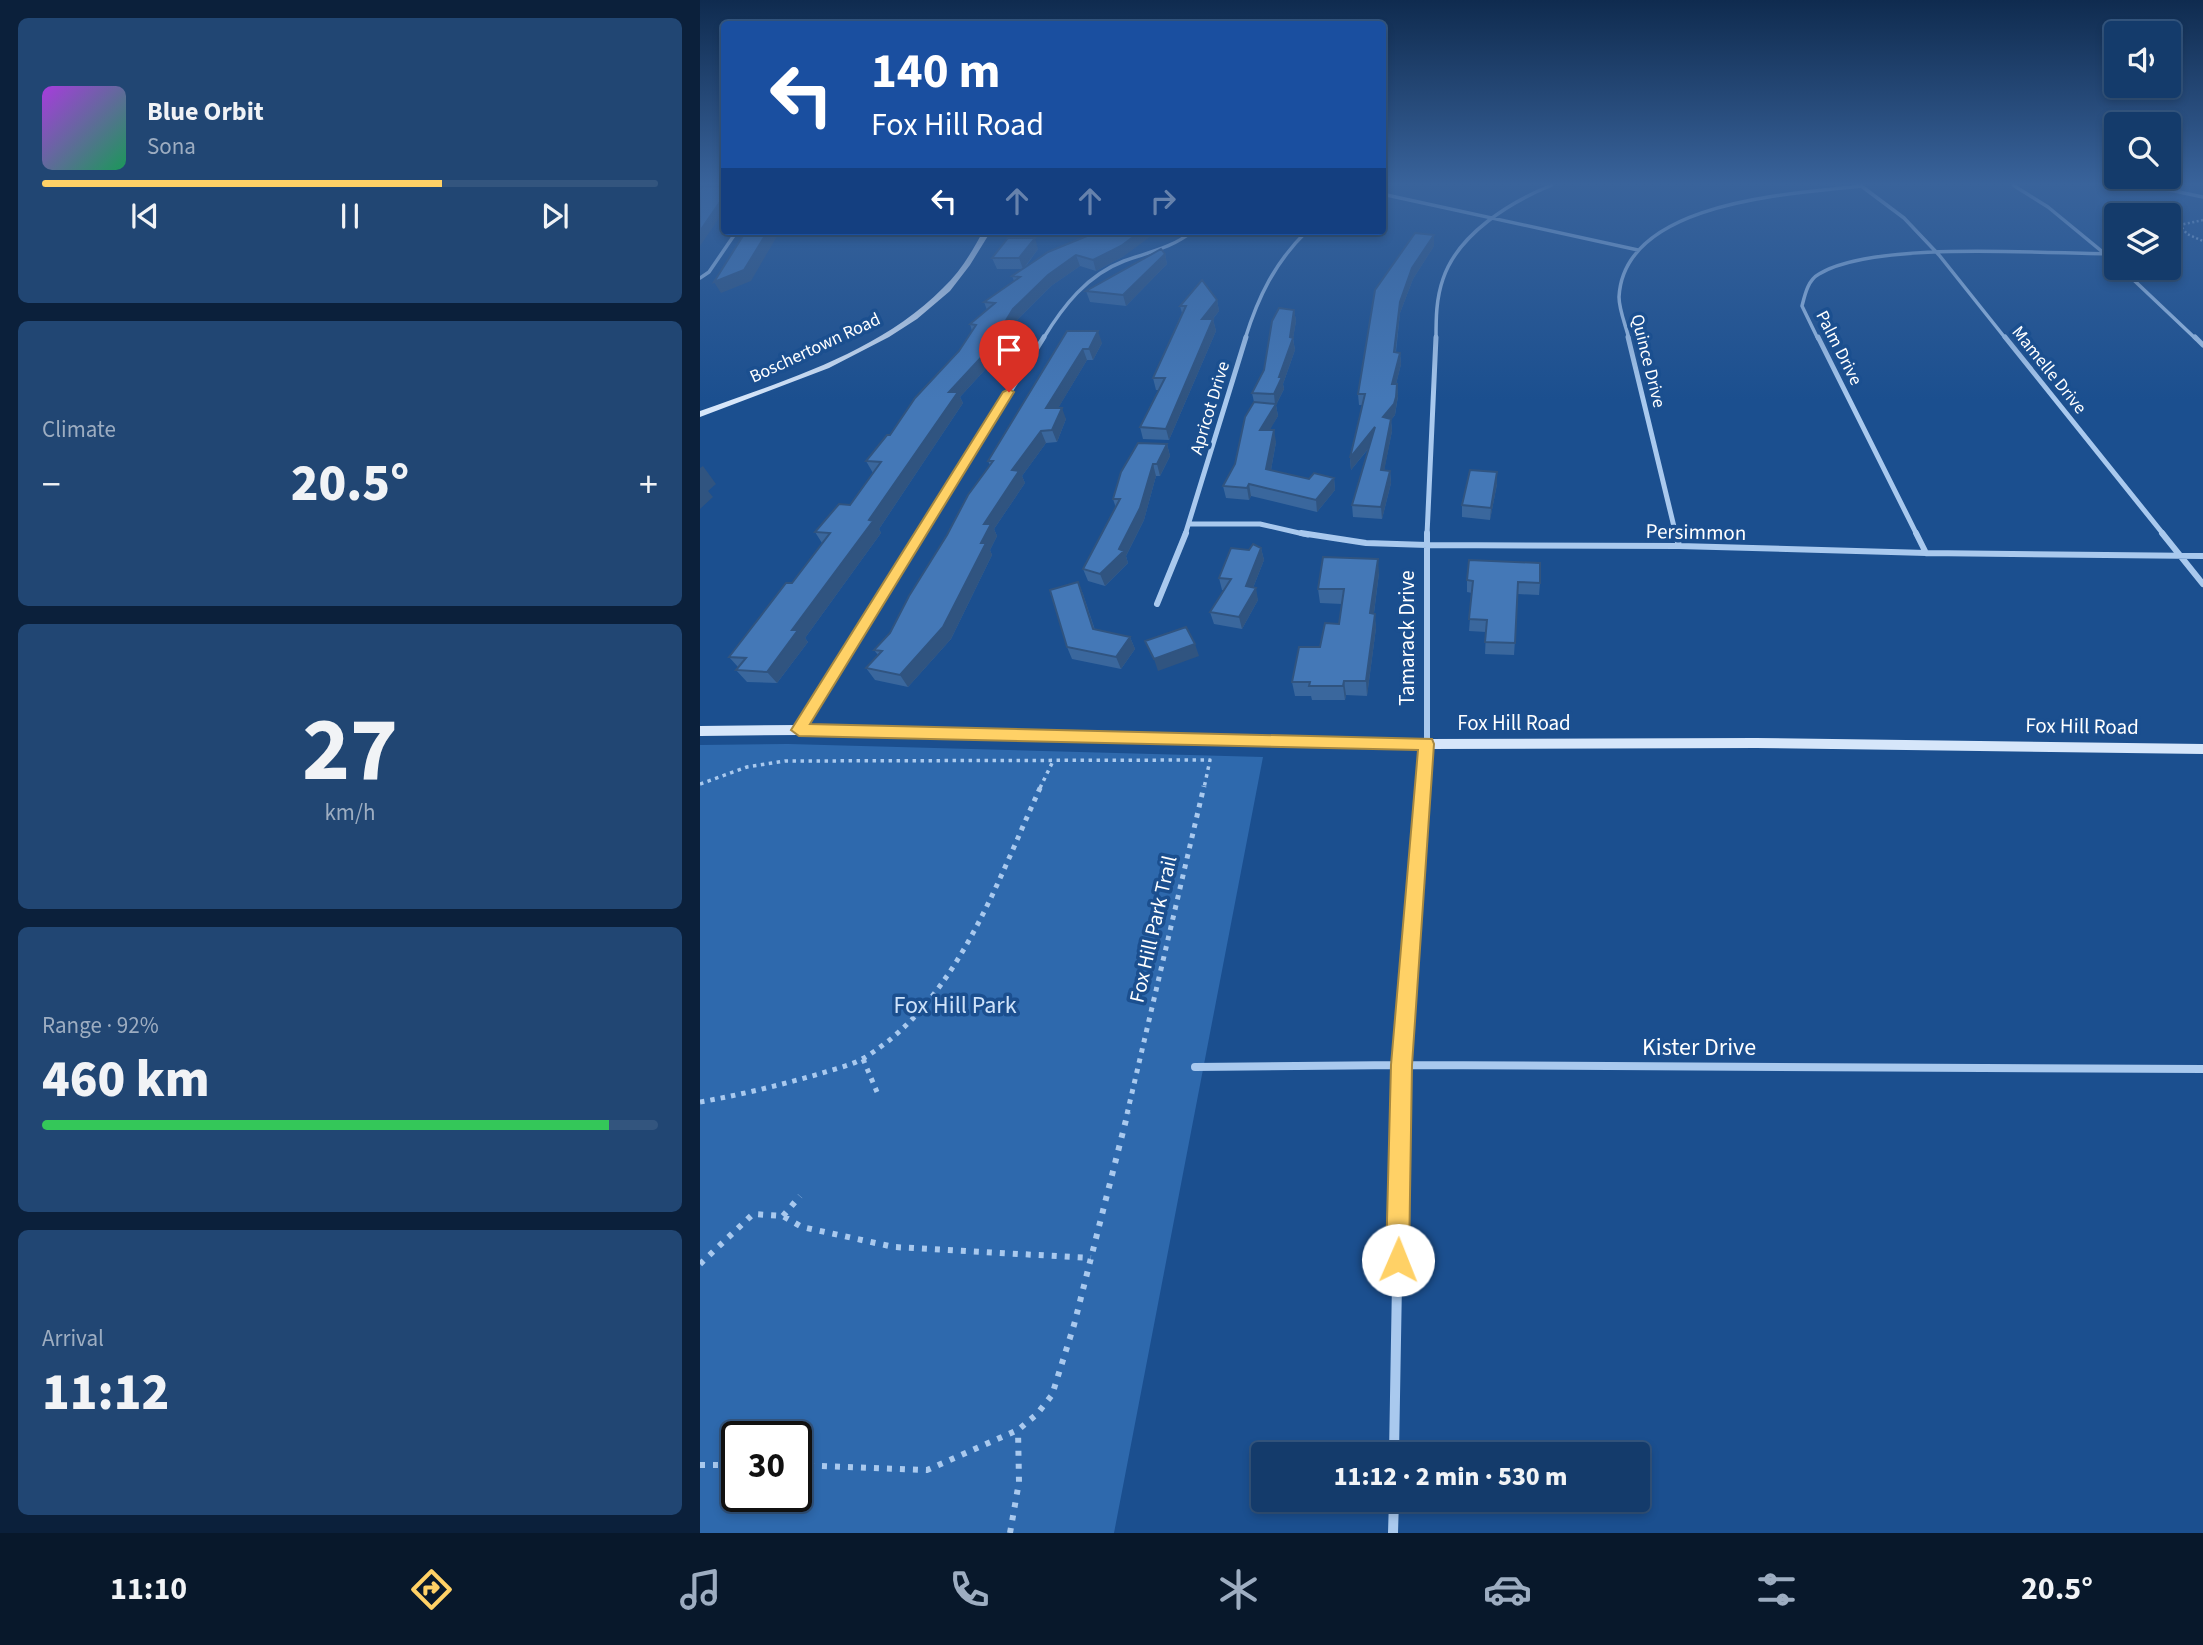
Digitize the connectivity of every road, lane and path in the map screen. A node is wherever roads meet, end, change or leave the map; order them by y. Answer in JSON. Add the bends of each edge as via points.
{"nodes":[{"id":1,"x":720,"y":257,"type":"edge"},
{"id":2,"x":971,"y":257,"type":"edge"},
{"id":3,"x":1140,"y":257,"type":"edge"},
{"id":4,"x":1284,"y":257,"type":"edge"},
{"id":5,"x":1456,"y":257,"type":"edge"},
{"id":6,"x":1634,"y":257,"type":"edge"},
{"id":7,"x":1876,"y":257,"type":"edge"},
{"id":8,"x":1940,"y":257,"type":"edge"},
{"id":9,"x":700,"y":278,"type":"edge"},
{"id":10,"x":2134,"y":280,"type":"edge"},
{"id":11,"x":2203,"y":345,"type":"edge"},
{"id":12,"x":700,"y":414,"type":"edge"},
{"id":13,"x":1190,"y":524,"type":"junction"},
{"id":14,"x":1427,"y":545,"type":"junction"},
{"id":15,"x":1679,"y":546,"type":"junction"},
{"id":16,"x":1926,"y":554,"type":"junction"},
{"id":17,"x":2180,"y":556,"type":"junction"},
{"id":18,"x":2203,"y":556,"type":"edge"},
{"id":19,"x":2203,"y":584,"type":"edge"},
{"id":20,"x":1157,"y":604,"type":"dead end"},
{"id":21,"x":799,"y":730,"type":"junction"},
{"id":22,"x":700,"y":731,"type":"edge"},
{"id":23,"x":1427,"y":744,"type":"junction"},
{"id":24,"x":2203,"y":749,"type":"edge"},
{"id":25,"x":1053,"y":761,"type":"junction"},
{"id":26,"x":700,"y":784,"type":"edge"},
{"id":27,"x":863,"y":1059,"type":"junction"},
{"id":28,"x":1402,"y":1065,"type":"junction"},
{"id":29,"x":1195,"y":1067,"type":"dead end"},
{"id":30,"x":2203,"y":1069,"type":"edge"},
{"id":31,"x":877,"y":1092,"type":"dead end"},
{"id":32,"x":700,"y":1102,"type":"edge"},
{"id":33,"x":800,"y":1196,"type":"dead end"},
{"id":34,"x":783,"y":1216,"type":"junction"},
{"id":35,"x":1091,"y":1258,"type":"junction"},
{"id":36,"x":700,"y":1264,"type":"edge"},
{"id":37,"x":1018,"y":1430,"type":"junction"},
{"id":38,"x":1394,"y":1442,"type":"edge"},
{"id":39,"x":700,"y":1465,"type":"edge"},
{"id":40,"x":721,"y":1465,"type":"edge"},
{"id":41,"x":812,"y":1466,"type":"edge"},
{"id":42,"x":1394,"y":1512,"type":"edge"},
{"id":43,"x":1010,"y":1533,"type":"edge"},
{"id":44,"x":1393,"y":1533,"type":"edge"}],
"edges":[{"from":1,"to":9,"type":"street"},
{"from":2,"to":12,"type":"street","name":"Boschertown Road","via":[[941,295],[893,330],[832,362]]},
{"from":3,"to":21,"type":"street","via":[[1093,277],[1054,321]]},
{"from":4,"to":13,"type":"street","name":"Apricot Drive","via":[[1258,300]]},
{"from":5,"to":14,"type":"street","name":"Tamarack Drive","via":[[1445,274],[1437,304]]},
{"from":6,"to":15,"type":"street","name":"Quince Drive","via":[[1619,298]]},
{"from":7,"to":16,"type":"street","name":"Palm Drive","via":[[1820,272],[1807,288],[1802,306]]},
{"from":8,"to":17,"type":"street","name":"Mamelle Drive"},
{"from":10,"to":11,"type":"street"},
{"from":13,"to":14,"type":"street","name":"Persimmon","via":[[1260,524],[1366,543]]},
{"from":13,"to":20,"type":"street","name":"Apricot Drive"},
{"from":14,"to":15,"type":"street","name":"Persimmon"},
{"from":14,"to":23,"type":"street","name":"Tamarack Drive"},
{"from":15,"to":16,"type":"street","name":"Persimmon"},
{"from":16,"to":17,"type":"street","name":"Persimmon"},
{"from":17,"to":18,"type":"street","name":"Persimmon"},
{"from":17,"to":19,"type":"street","name":"Mamelle Drive"},
{"from":21,"to":22,"type":"street","name":"Fox Hill Road"},
{"from":21,"to":23,"type":"street","name":"Fox Hill Road"},
{"from":23,"to":24,"type":"street","name":"Fox Hill Road"},
{"from":23,"to":28,"type":"street","name":"Tamarack Drive"},
{"from":25,"to":26,"type":"path","name":"Fox Hill Park Trail","via":[[785,761],[747,767]]},
{"from":25,"to":27,"type":"path","via":[[980,916],[935,994],[904,1031]]},
{"from":25,"to":35,"type":"path","name":"Fox Hill Park Trail","via":[[1210,760]]},
{"from":27,"to":31,"type":"path"},
{"from":27,"to":32,"type":"path","via":[[747,1094]]},
{"from":28,"to":29,"type":"street","name":"Kister Drive"},
{"from":28,"to":30,"type":"street","name":"Kister Drive"},
{"from":28,"to":38,"type":"street","name":"Tamarack Drive"},
{"from":33,"to":34,"type":"path"},
{"from":34,"to":35,"type":"path","via":[[802,1227],[894,1247]]},
{"from":34,"to":36,"type":"path","via":[[753,1214]]},
{"from":35,"to":37,"type":"path","name":"Fox Hill Park Trail","via":[[1052,1395]]},
{"from":37,"to":41,"type":"path","name":"Fox Hill Park Trail","via":[[927,1471]]},
{"from":37,"to":43,"type":"path","via":[[1019,1482]]},
{"from":39,"to":40,"type":"path"},
{"from":42,"to":44,"type":"street"}]}
